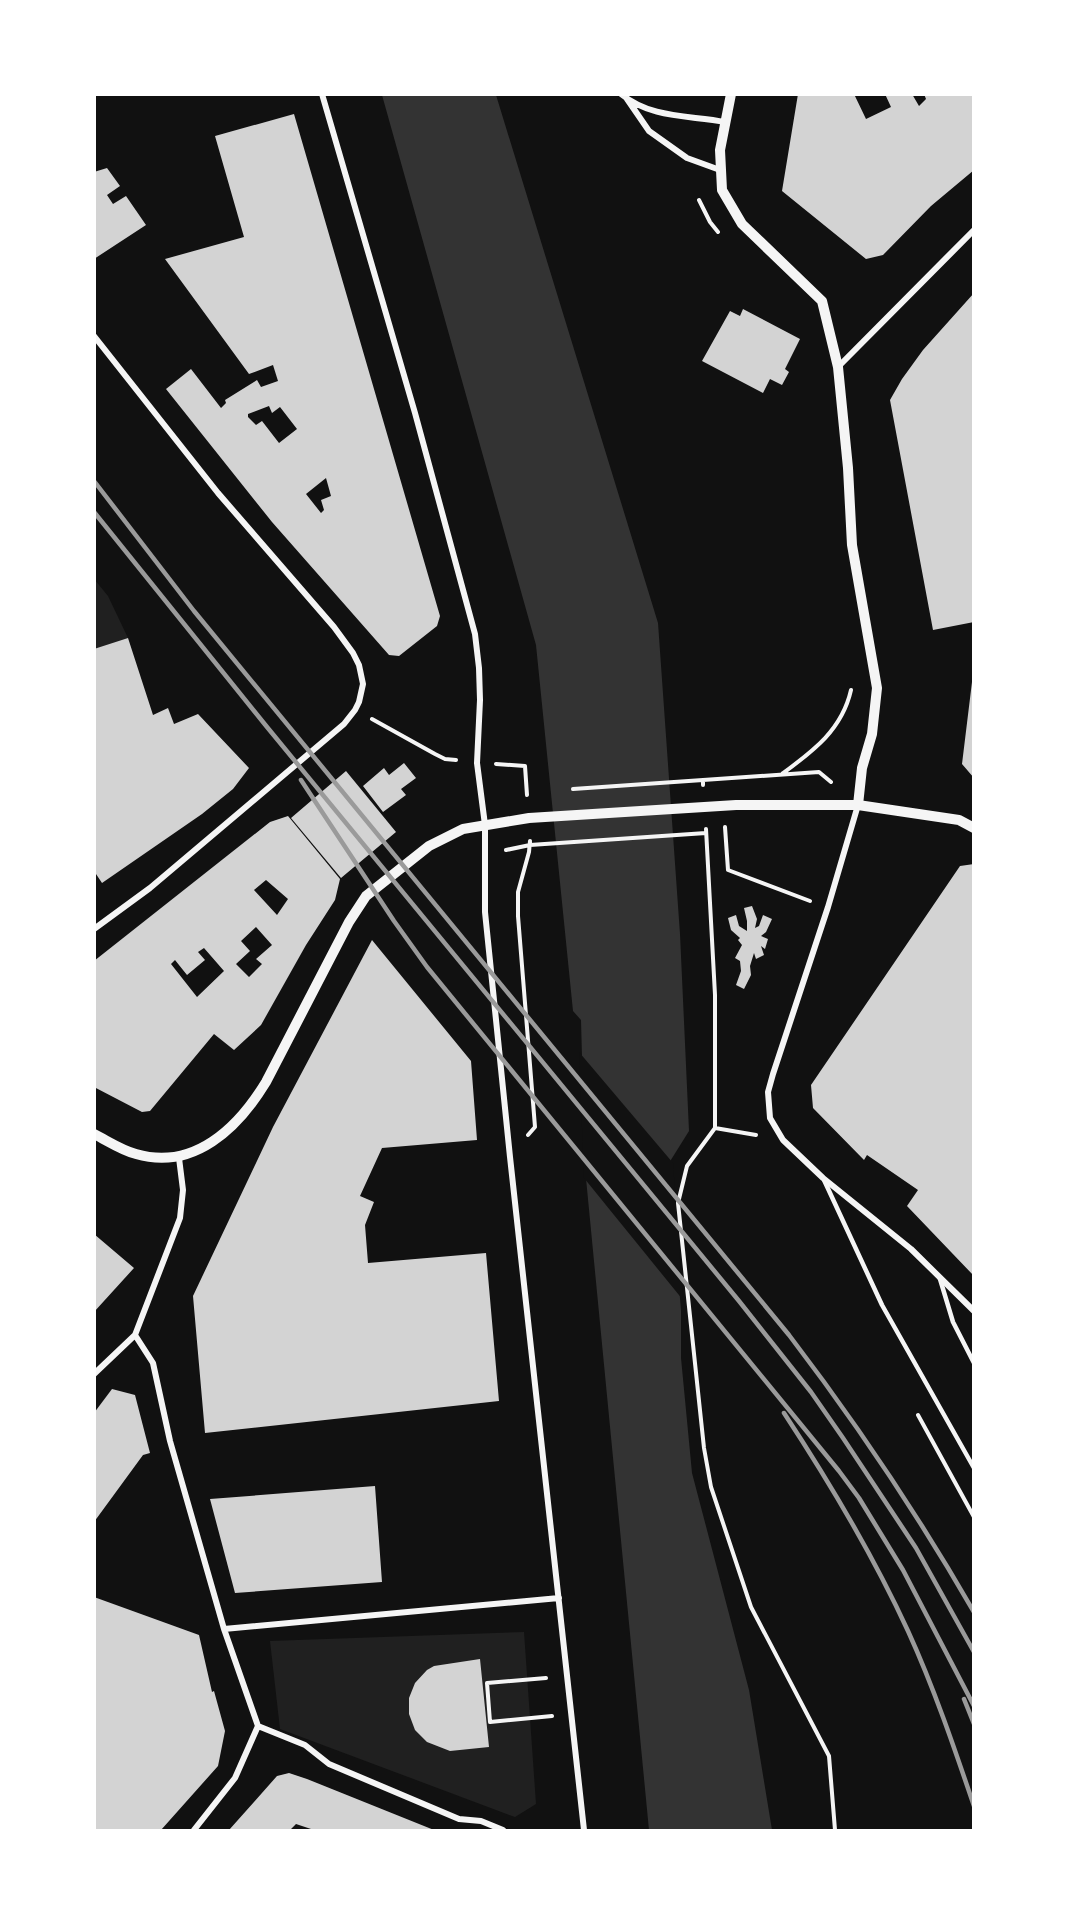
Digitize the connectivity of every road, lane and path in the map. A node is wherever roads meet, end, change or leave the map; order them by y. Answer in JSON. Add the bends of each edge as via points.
{"nodes":[{"id":1,"x":322,"y":94,"type":"edge"},
{"id":2,"x":731,"y":94,"type":"edge"},
{"id":3,"x":624,"y":97,"type":"edge"},
{"id":4,"x":725,"y":122,"type":"junction"},
{"id":5,"x":694,"y":161,"type":"junction"},
{"id":6,"x":720,"y":170,"type":"junction"},
{"id":7,"x":974,"y":230,"type":"edge"},
{"id":8,"x":720,"y":236,"type":"dead end"},
{"id":9,"x":94,"y":336,"type":"edge"},
{"id":10,"x":838,"y":367,"type":"junction"},
{"id":11,"x":853,"y":684,"type":"dead end"},
{"id":12,"x":355,"y":710,"type":"junction"},
{"id":13,"x":450,"y":759,"type":"dead end"},
{"id":14,"x":500,"y":764,"type":"dead end"},
{"id":15,"x":703,"y":780,"type":"junction"},
{"id":16,"x":704,"y":789,"type":"dead end"},
{"id":17,"x":564,"y":790,"type":"dead end"},
{"id":18,"x":527,"y":797,"type":"dead end"},
{"id":19,"x":858,"y":805,"type":"junction"},
{"id":20,"x":705,"y":823,"type":"dead end"},
{"id":21,"x":725,"y":823,"type":"dead end"},
{"id":22,"x":485,"y":825,"type":"junction"},
{"id":23,"x":974,"y":828,"type":"edge"},
{"id":24,"x":706,"y":833,"type":"junction"},
{"id":25,"x":812,"y":901,"type":"dead end"},
{"id":26,"x":94,"y":929,"type":"edge"},
{"id":27,"x":715,"y":1128,"type":"junction"},
{"id":28,"x":94,"y":1134,"type":"edge"},
{"id":29,"x":783,"y":1140,"type":"junction"},
{"id":30,"x":510,"y":1157,"type":"junction"},
{"id":31,"x":179,"y":1158,"type":"junction"},
{"id":32,"x":823,"y":1178,"type":"junction"},
{"id":33,"x":939,"y":1277,"type":"junction"},
{"id":34,"x":974,"y":1311,"type":"edge"},
{"id":35,"x":135,"y":1335,"type":"junction"},
{"id":36,"x":974,"y":1363,"type":"edge"},
{"id":37,"x":94,"y":1374,"type":"edge"},
{"id":38,"x":918,"y":1415,"type":"dead end"},
{"id":39,"x":974,"y":1468,"type":"edge"},
{"id":40,"x":974,"y":1517,"type":"edge"},
{"id":41,"x":559,"y":1598,"type":"junction"},
{"id":42,"x":224,"y":1629,"type":"junction"},
{"id":43,"x":568,"y":1676,"type":"junction"},
{"id":44,"x":572,"y":1714,"type":"junction"},
{"id":45,"x":258,"y":1726,"type":"junction"},
{"id":46,"x":194,"y":1830,"type":"edge"},
{"id":47,"x":503,"y":1830,"type":"edge"},
{"id":48,"x":584,"y":1830,"type":"edge"},
{"id":49,"x":835,"y":1830,"type":"edge"}],
"edges":[{"from":1,"to":22,"type":"street","via":[[475,634],[480,700],[477,763]]},
{"from":2,"to":4,"type":"street"},
{"from":3,"to":4,"type":"street","via":[[660,115]]},
{"from":3,"to":5,"type":"street","via":[[649,131]]},
{"from":4,"to":6,"type":"street"},
{"from":5,"to":6,"type":"street"},
{"from":5,"to":8,"type":"path","via":[[701,206]]},
{"from":6,"to":10,"type":"street","via":[[722,190],[742,224],[822,301]]},
{"from":7,"to":10,"type":"street"},
{"from":9,"to":12,"type":"street","via":[[218,493],[353,653],[363,684]]},
{"from":10,"to":19,"type":"street","via":[[852,545],[877,688]]},
{"from":11,"to":15,"type":"path","via":[[837,725],[813,751],[781,775]]},
{"from":12,"to":13,"type":"path"},
{"from":12,"to":26,"type":"street","via":[[344,724],[150,888]]},
{"from":14,"to":18,"type":"path","via":[[525,766]]},
{"from":15,"to":16,"type":"path"},
{"from":15,"to":17,"type":"path"},
{"from":19,"to":22,"type":"street","via":[[704,806],[528,818]]},
{"from":19,"to":23,"type":"street","via":[[959,820]]},
{"from":19,"to":29,"type":"street","via":[[768,1092],[770,1118]]},
{"from":20,"to":24,"type":"path"},
{"from":21,"to":25,"type":"path","via":[[728,870]]},
{"from":22,"to":30,"type":"street","via":[[485,912]]},
{"from":22,"to":31,"type":"street","via":[[464,829],[429,846],[366,896],[250,1108],[205,1147]]},
{"from":24,"to":27,"type":"path","via":[[715,995]]},
{"from":24,"to":30,"type":"path","via":[[530,845],[520,879],[518,916],[535,1127]]},
{"from":27,"to":29,"type":"path"},
{"from":27,"to":49,"type":"path","via":[[687,1166],[678,1203],[704,1448],[711,1487],[751,1606],[829,1756]]},
{"from":28,"to":31,"type":"street","via":[[135,1154]]},
{"from":29,"to":32,"type":"street"},
{"from":30,"to":41,"type":"street"},
{"from":31,"to":35,"type":"street","via":[[183,1190],[180,1218]]},
{"from":32,"to":33,"type":"street","via":[[911,1249]]},
{"from":32,"to":39,"type":"lane","via":[[882,1305]]},
{"from":33,"to":34,"type":"street"},
{"from":33,"to":36,"type":"lane","via":[[953,1322]]},
{"from":35,"to":37,"type":"street"},
{"from":35,"to":42,"type":"street","via":[[153,1363],[170,1442]]},
{"from":38,"to":40,"type":"path"},
{"from":41,"to":42,"type":"street"},
{"from":41,"to":43,"type":"street"},
{"from":42,"to":45,"type":"street"},
{"from":43,"to":44,"type":"street"},
{"from":43,"to":44,"type":"path","via":[[487,1683],[490,1722]]},
{"from":44,"to":48,"type":"street"},
{"from":45,"to":46,"type":"street","via":[[235,1778]]},
{"from":45,"to":47,"type":"street","via":[[305,1745],[330,1764],[459,1819],[481,1821]]}]}
